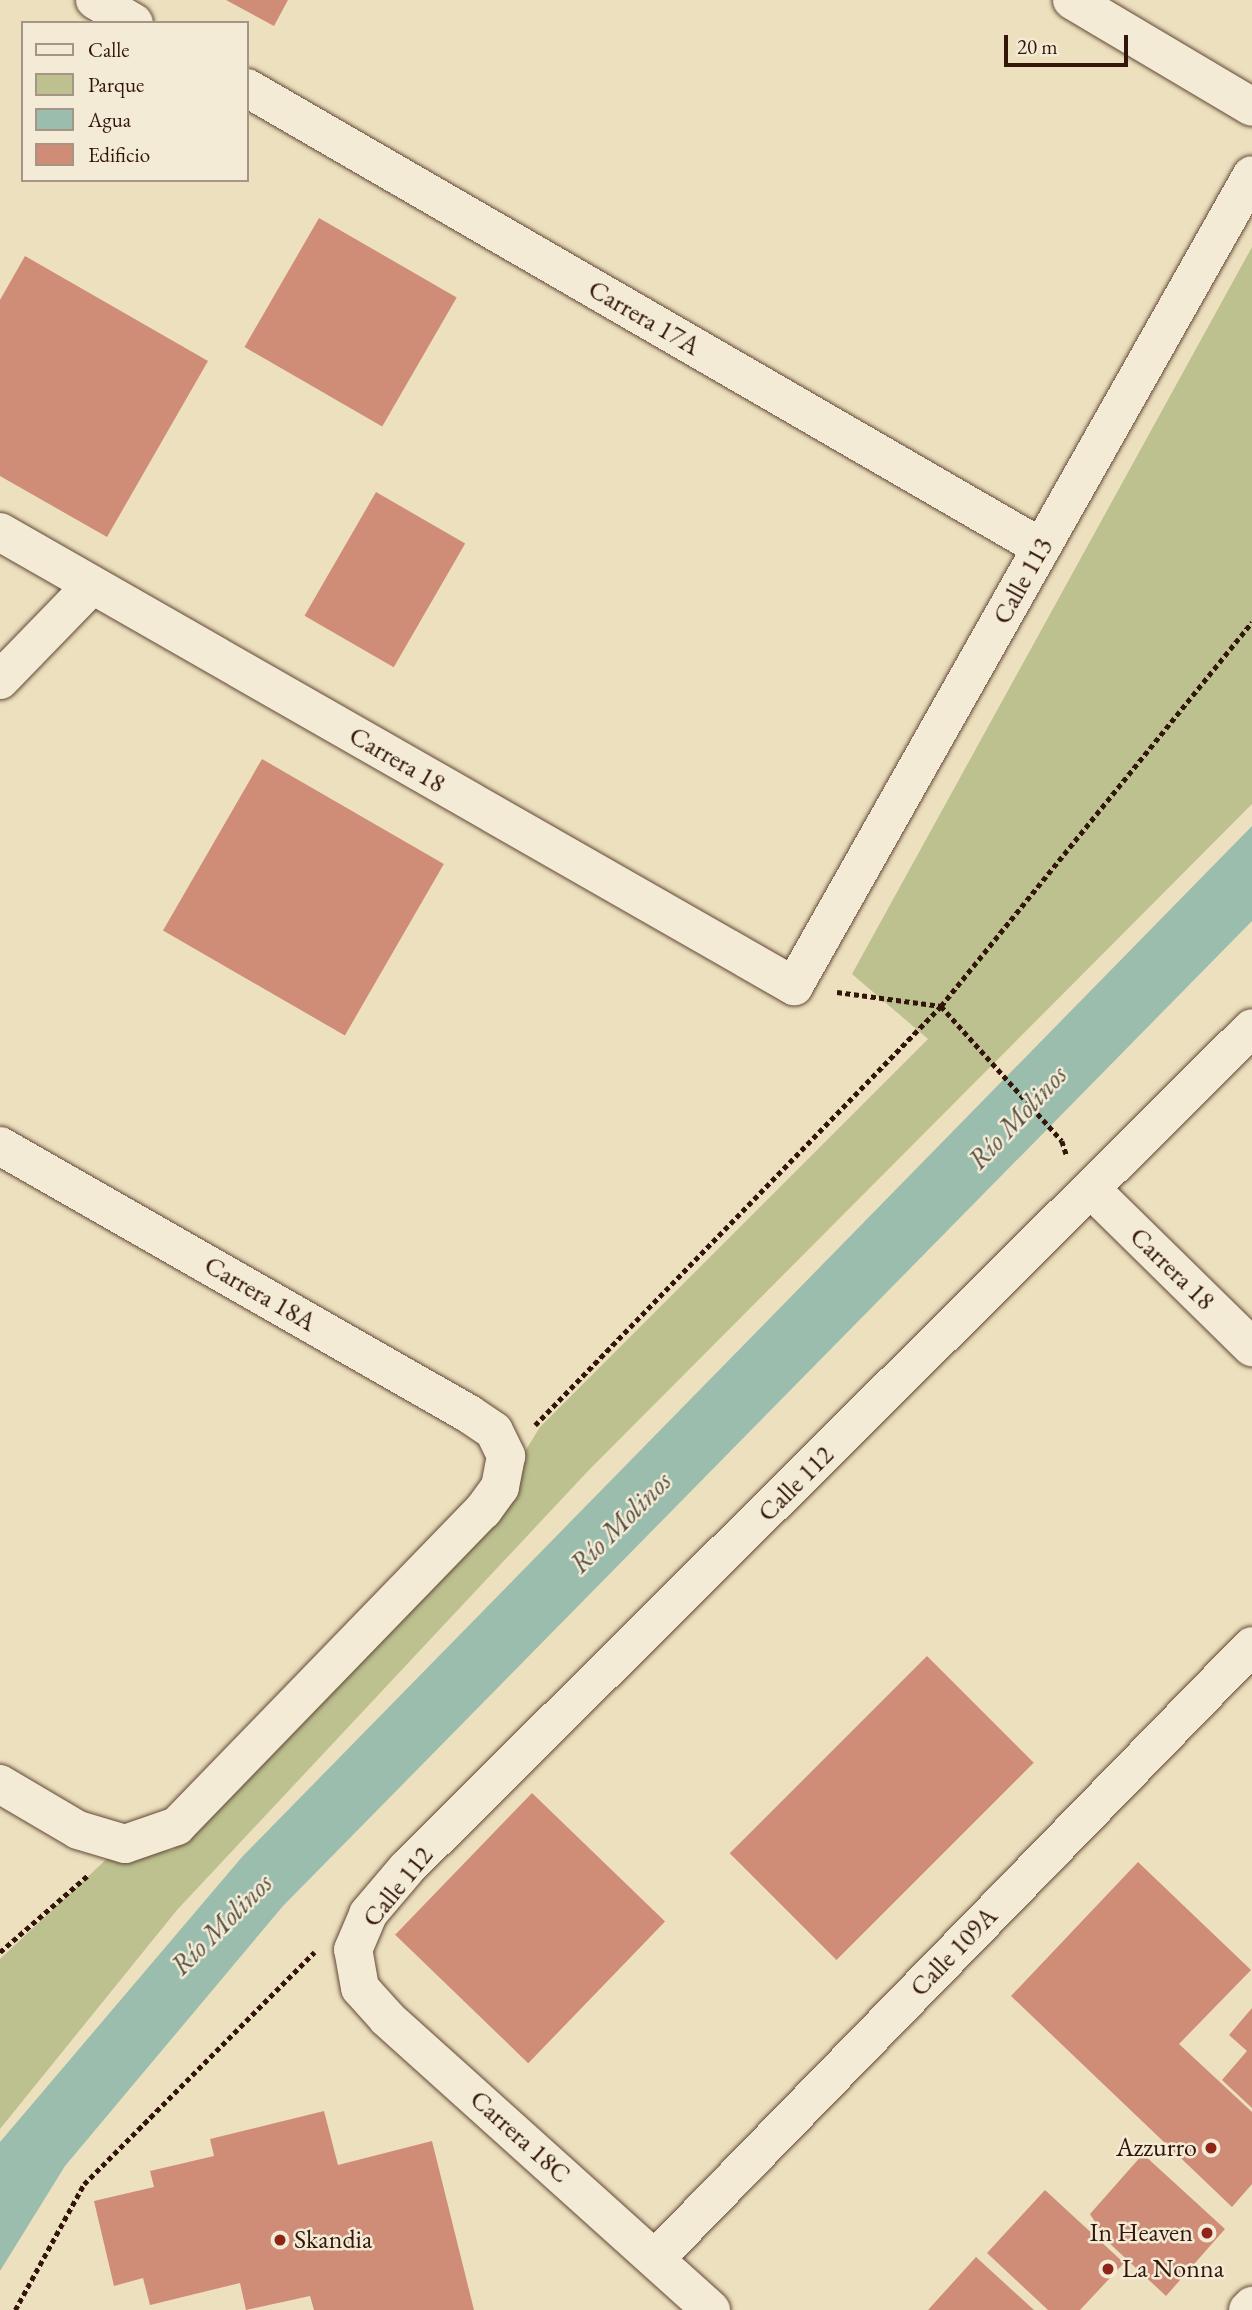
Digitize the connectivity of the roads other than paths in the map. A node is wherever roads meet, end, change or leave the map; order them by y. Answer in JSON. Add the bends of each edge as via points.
{"nodes":[{"id":1,"x":95,"y":0,"type":"edge"},
{"id":2,"x":1072,"y":0,"type":"edge"},
{"id":3,"x":131,"y":21,"type":"edge"},
{"id":4,"x":248,"y":89,"type":"edge"},
{"id":5,"x":1252,"y":107,"type":"edge"},
{"id":6,"x":1252,"y":175,"type":"edge"},
{"id":7,"x":0,"y":532,"type":"edge"},
{"id":8,"x":1042,"y":548,"type":"junction"},
{"id":9,"x":91,"y":586,"type":"junction"},
{"id":10,"x":0,"y":680,"type":"edge"},
{"id":11,"x":794,"y":986,"type":"joint"},
{"id":12,"x":1252,"y":1028,"type":"edge"},
{"id":13,"x":0,"y":1146,"type":"edge"},
{"id":14,"x":1093,"y":1191,"type":"junction"},
{"id":15,"x":1252,"y":1347,"type":"edge"},
{"id":16,"x":1252,"y":1646,"type":"edge"},
{"id":17,"x":0,"y":1784,"type":"edge"},
{"id":18,"x":339,"y":1945,"type":"joint"},
{"id":19,"x":656,"y":2258,"type":"junction"},
{"id":20,"x":1252,"y":2306,"type":"edge"},
{"id":21,"x":711,"y":2310,"type":"edge"},
{"id":22,"x":1248,"y":2310,"type":"edge"}],
"edges":[{"from":1,"to":3,"type":"street"},
{"from":2,"to":5,"type":"street"},
{"from":4,"to":8,"type":"street","name":"Carrera 17A"},
{"from":6,"to":8,"type":"street","name":"Calle 113"},
{"from":7,"to":9,"type":"street","name":"Carrera 18"},
{"from":8,"to":11,"type":"street","name":"Calle 113"},
{"from":9,"to":10,"type":"street"},
{"from":9,"to":11,"type":"street","name":"Carrera 18"},
{"from":12,"to":14,"type":"street","name":"Calle 112"},
{"from":13,"to":17,"type":"street","name":"Carrera 18A","via":[[469,1414],[494,1431],[506,1456],[500,1488],[483,1510],[177,1826],[125,1844],[78,1830]]},
{"from":14,"to":15,"type":"street","name":"Carrera 18"},
{"from":14,"to":18,"type":"street","name":"Calle 112","via":[[407,1868]]},
{"from":16,"to":19,"type":"street","name":"Calle 109A"},
{"from":18,"to":19,"type":"street","name":"Carrera 18C","via":[[360,1988],[387,2018]]},
{"from":19,"to":21,"type":"street","name":"Carrera 18C"},
{"from":20,"to":22,"type":"street"}]}
